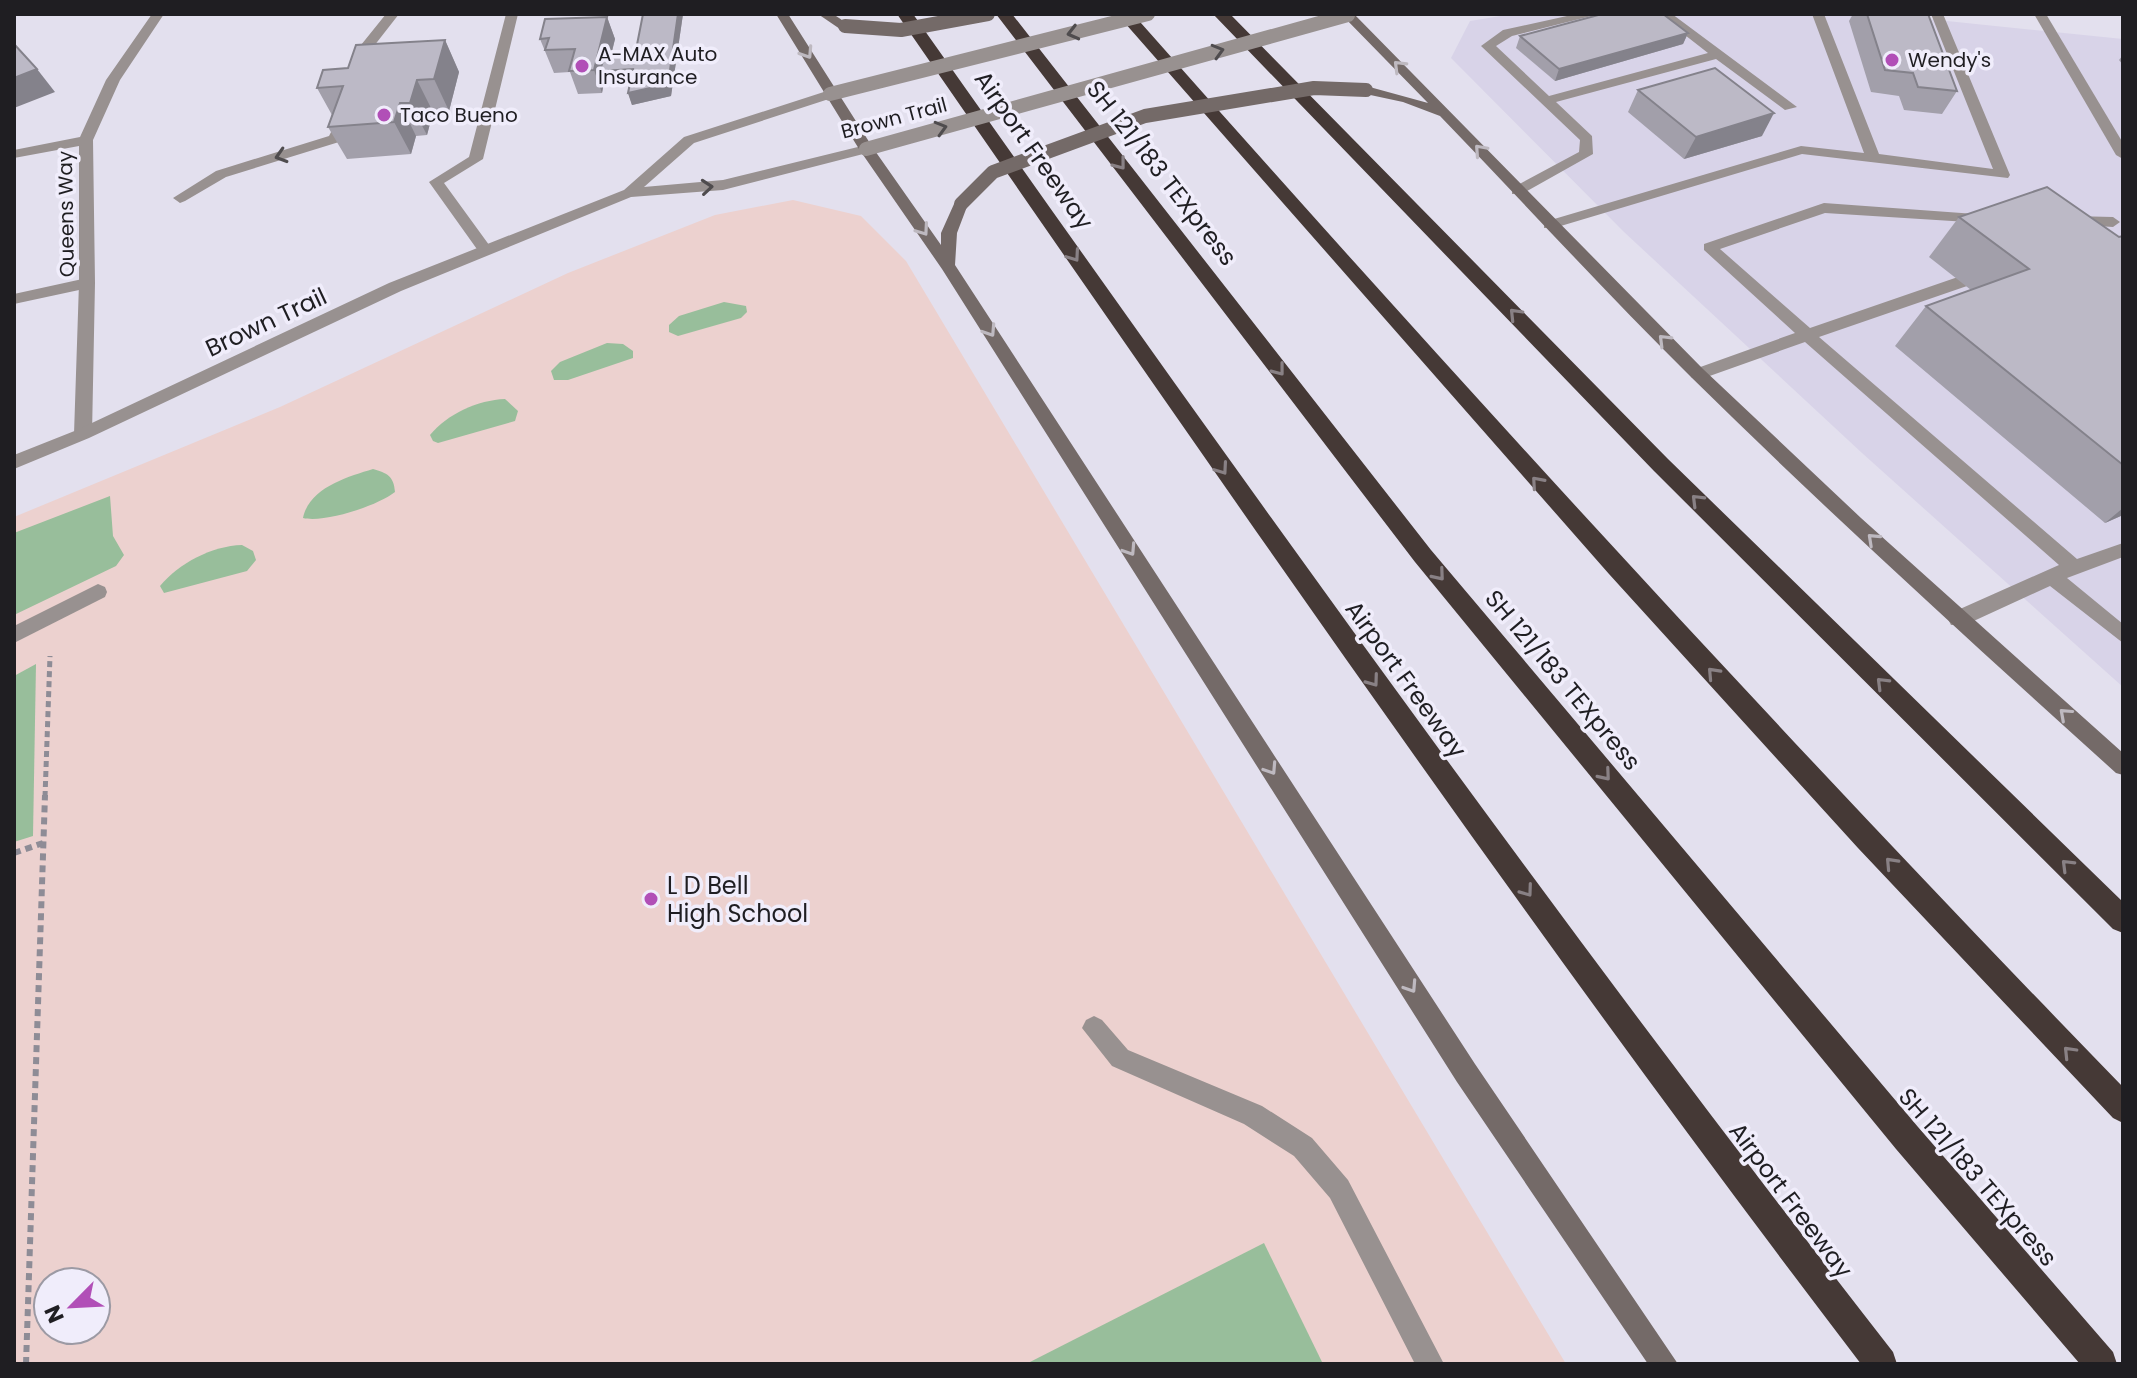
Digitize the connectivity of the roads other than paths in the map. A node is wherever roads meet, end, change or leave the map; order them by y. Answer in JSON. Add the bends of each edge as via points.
{"nodes":[{"id":1,"x":158,"y":14,"type":"edge"},
{"id":2,"x":393,"y":14,"type":"edge"},
{"id":3,"x":512,"y":14,"type":"edge"},
{"id":4,"x":782,"y":14,"type":"edge"},
{"id":5,"x":824,"y":14,"type":"edge"},
{"id":6,"x":905,"y":14,"type":"edge"},
{"id":7,"x":988,"y":14,"type":"edge"},
{"id":8,"x":1004,"y":14,"type":"edge"},
{"id":9,"x":1125,"y":14,"type":"edge"},
{"id":10,"x":1148,"y":14,"type":"edge"},
{"id":11,"x":1221,"y":14,"type":"edge"},
{"id":12,"x":1349,"y":14,"type":"edge"},
{"id":13,"x":1593,"y":14,"type":"edge"},
{"id":14,"x":1664,"y":14,"type":"edge"},
{"id":15,"x":1818,"y":14,"type":"edge"},
{"id":16,"x":1937,"y":14,"type":"edge"},
{"id":17,"x":2040,"y":14,"type":"edge"},
{"id":18,"x":1718,"y":54,"type":"junction"},
{"id":19,"x":356,"y":88,"type":"edge"},
{"id":20,"x":830,"y":94,"type":"junction"},
{"id":21,"x":1546,"y":101,"type":"junction"},
{"id":22,"x":1790,"y":107,"type":"dead end"},
{"id":23,"x":1450,"y":116,"type":"junction"},
{"id":24,"x":344,"y":120,"type":"edge"},
{"id":25,"x":86,"y":140,"type":"junction"},
{"id":26,"x":866,"y":149,"type":"junction"},
{"id":27,"x":14,"y":154,"type":"edge"},
{"id":28,"x":2123,"y":155,"type":"edge"},
{"id":29,"x":1873,"y":158,"type":"junction"},
{"id":30,"x":1517,"y":191,"type":"junction"},
{"id":31,"x":629,"y":193,"type":"junction"},
{"id":32,"x":180,"y":198,"type":"dead end"},
{"id":33,"x":2003,"y":220,"type":"edge"},
{"id":34,"x":2050,"y":221,"type":"edge"},
{"id":35,"x":2118,"y":223,"type":"edge"},
{"id":36,"x":1549,"y":225,"type":"junction"},
{"id":37,"x":2073,"y":239,"type":"edge"},
{"id":38,"x":484,"y":249,"type":"junction"},
{"id":39,"x":947,"y":265,"type":"junction"},
{"id":40,"x":1961,"y":282,"type":"dead end"},
{"id":41,"x":87,"y":283,"type":"junction"},
{"id":42,"x":14,"y":299,"type":"edge"},
{"id":43,"x":1807,"y":335,"type":"junction"},
{"id":44,"x":1698,"y":374,"type":"junction"},
{"id":45,"x":83,"y":434,"type":"junction"},
{"id":46,"x":14,"y":462,"type":"edge"},
{"id":47,"x":2123,"y":550,"type":"edge"},
{"id":48,"x":2074,"y":567,"type":"junction"},
{"id":49,"x":2052,"y":577,"type":"junction"},
{"id":50,"x":98,"y":592,"type":"dead end"},
{"id":51,"x":1958,"y":619,"type":"junction"},
{"id":52,"x":14,"y":635,"type":"edge"},
{"id":53,"x":2123,"y":635,"type":"edge"},
{"id":54,"x":2123,"y":766,"type":"edge"},
{"id":55,"x":2123,"y":920,"type":"edge"},
{"id":56,"x":1094,"y":1028,"type":"dead end"},
{"id":57,"x":2123,"y":1108,"type":"edge"},
{"id":58,"x":1430,"y":1364,"type":"edge"},
{"id":59,"x":1664,"y":1364,"type":"edge"},
{"id":60,"x":1881,"y":1364,"type":"edge"},
{"id":61,"x":2101,"y":1364,"type":"edge"}],
"edges":[{"from":1,"to":25,"type":"street","name":"Queens Way","via":[[113,80]]},
{"from":2,"to":19,"type":"street","via":[[368,45]]},
{"from":3,"to":38,"type":"street","via":[[476,159],[436,182]]},
{"from":4,"to":20,"type":"main road","one_way":true},
{"from":5,"to":7,"type":"main road","bridge":true,"via":[[845,26],[901,30]]},
{"from":6,"to":60,"type":"highway","name":"Airport Freeway","one_way":true,"via":[[1317,605]]},
{"from":8,"to":61,"type":"highway","name":"SH 121/183 TEXpress","one_way":true,"via":[[1423,556]]},
{"from":57,"to":9,"type":"highway","one_way":true,"via":[[1567,515]]},
{"from":10,"to":20,"type":"street","name":"Brown Trail","one_way":true,"bridge":true},
{"from":55,"to":11,"type":"highway","one_way":true,"via":[[1661,465]]},
{"from":23,"to":12,"type":"main road","one_way":true},
{"from":26,"to":12,"type":"street","name":"Brown Trail","one_way":true,"bridge":true},
{"from":13,"to":21,"type":"street","via":[[1508,33],[1488,46]]},
{"from":14,"to":18,"type":"street"},
{"from":15,"to":29,"type":"street"},
{"from":16,"to":29,"type":"street","via":[[2003,175]]},
{"from":17,"to":28,"type":"street"},
{"from":18,"to":21,"type":"street"},
{"from":18,"to":22,"type":"street"},
{"from":20,"to":26,"type":"main road"},
{"from":20,"to":31,"type":"street","name":"Brown Trail","via":[[689,140]]},
{"from":21,"to":30,"type":"street","via":[[1587,139],[1586,154]]},
{"from":30,"to":23,"type":"main road","one_way":true},
{"from":23,"to":39,"type":"main road","bridge":true,"via":[[1366,90],[1314,88],[1145,116],[993,172],[961,204],[949,233]]},
{"from":24,"to":32,"type":"street","one_way":true,"via":[[334,139],[221,174]]},
{"from":25,"to":27,"type":"street"},
{"from":25,"to":41,"type":"street","name":"Queens Way"},
{"from":31,"to":26,"type":"street","name":"Brown Trail","one_way":true,"via":[[723,185]]},
{"from":26,"to":39,"type":"main road","one_way":true},
{"from":29,"to":36,"type":"street","via":[[1801,150]]},
{"from":30,"to":36,"type":"main road"},
{"from":31,"to":38,"type":"street","name":"Brown Trail"},
{"from":33,"to":43,"type":"street","via":[[1824,208],[1709,247]]},
{"from":34,"to":35,"type":"street"},
{"from":35,"to":37,"type":"street"},
{"from":44,"to":36,"type":"main road","one_way":true},
{"from":38,"to":45,"type":"street","name":"Brown Trail"},
{"from":39,"to":59,"type":"main road","one_way":true,"via":[[1466,1073]]},
{"from":40,"to":43,"type":"street"},
{"from":41,"to":42,"type":"street"},
{"from":41,"to":45,"type":"street","name":"Queens Way"},
{"from":43,"to":44,"type":"street"},
{"from":43,"to":48,"type":"street"},
{"from":51,"to":44,"type":"main road","one_way":true},
{"from":45,"to":46,"type":"street","name":"Brown Trail"},
{"from":47,"to":48,"type":"street"},
{"from":48,"to":49,"type":"street"},
{"from":49,"to":51,"type":"street"},
{"from":49,"to":53,"type":"street"},
{"from":50,"to":52,"type":"street"},
{"from":54,"to":51,"type":"main road","one_way":true},
{"from":56,"to":58,"type":"street","via":[[1120,1058],[1253,1115],[1303,1147],[1339,1189]]}]}
